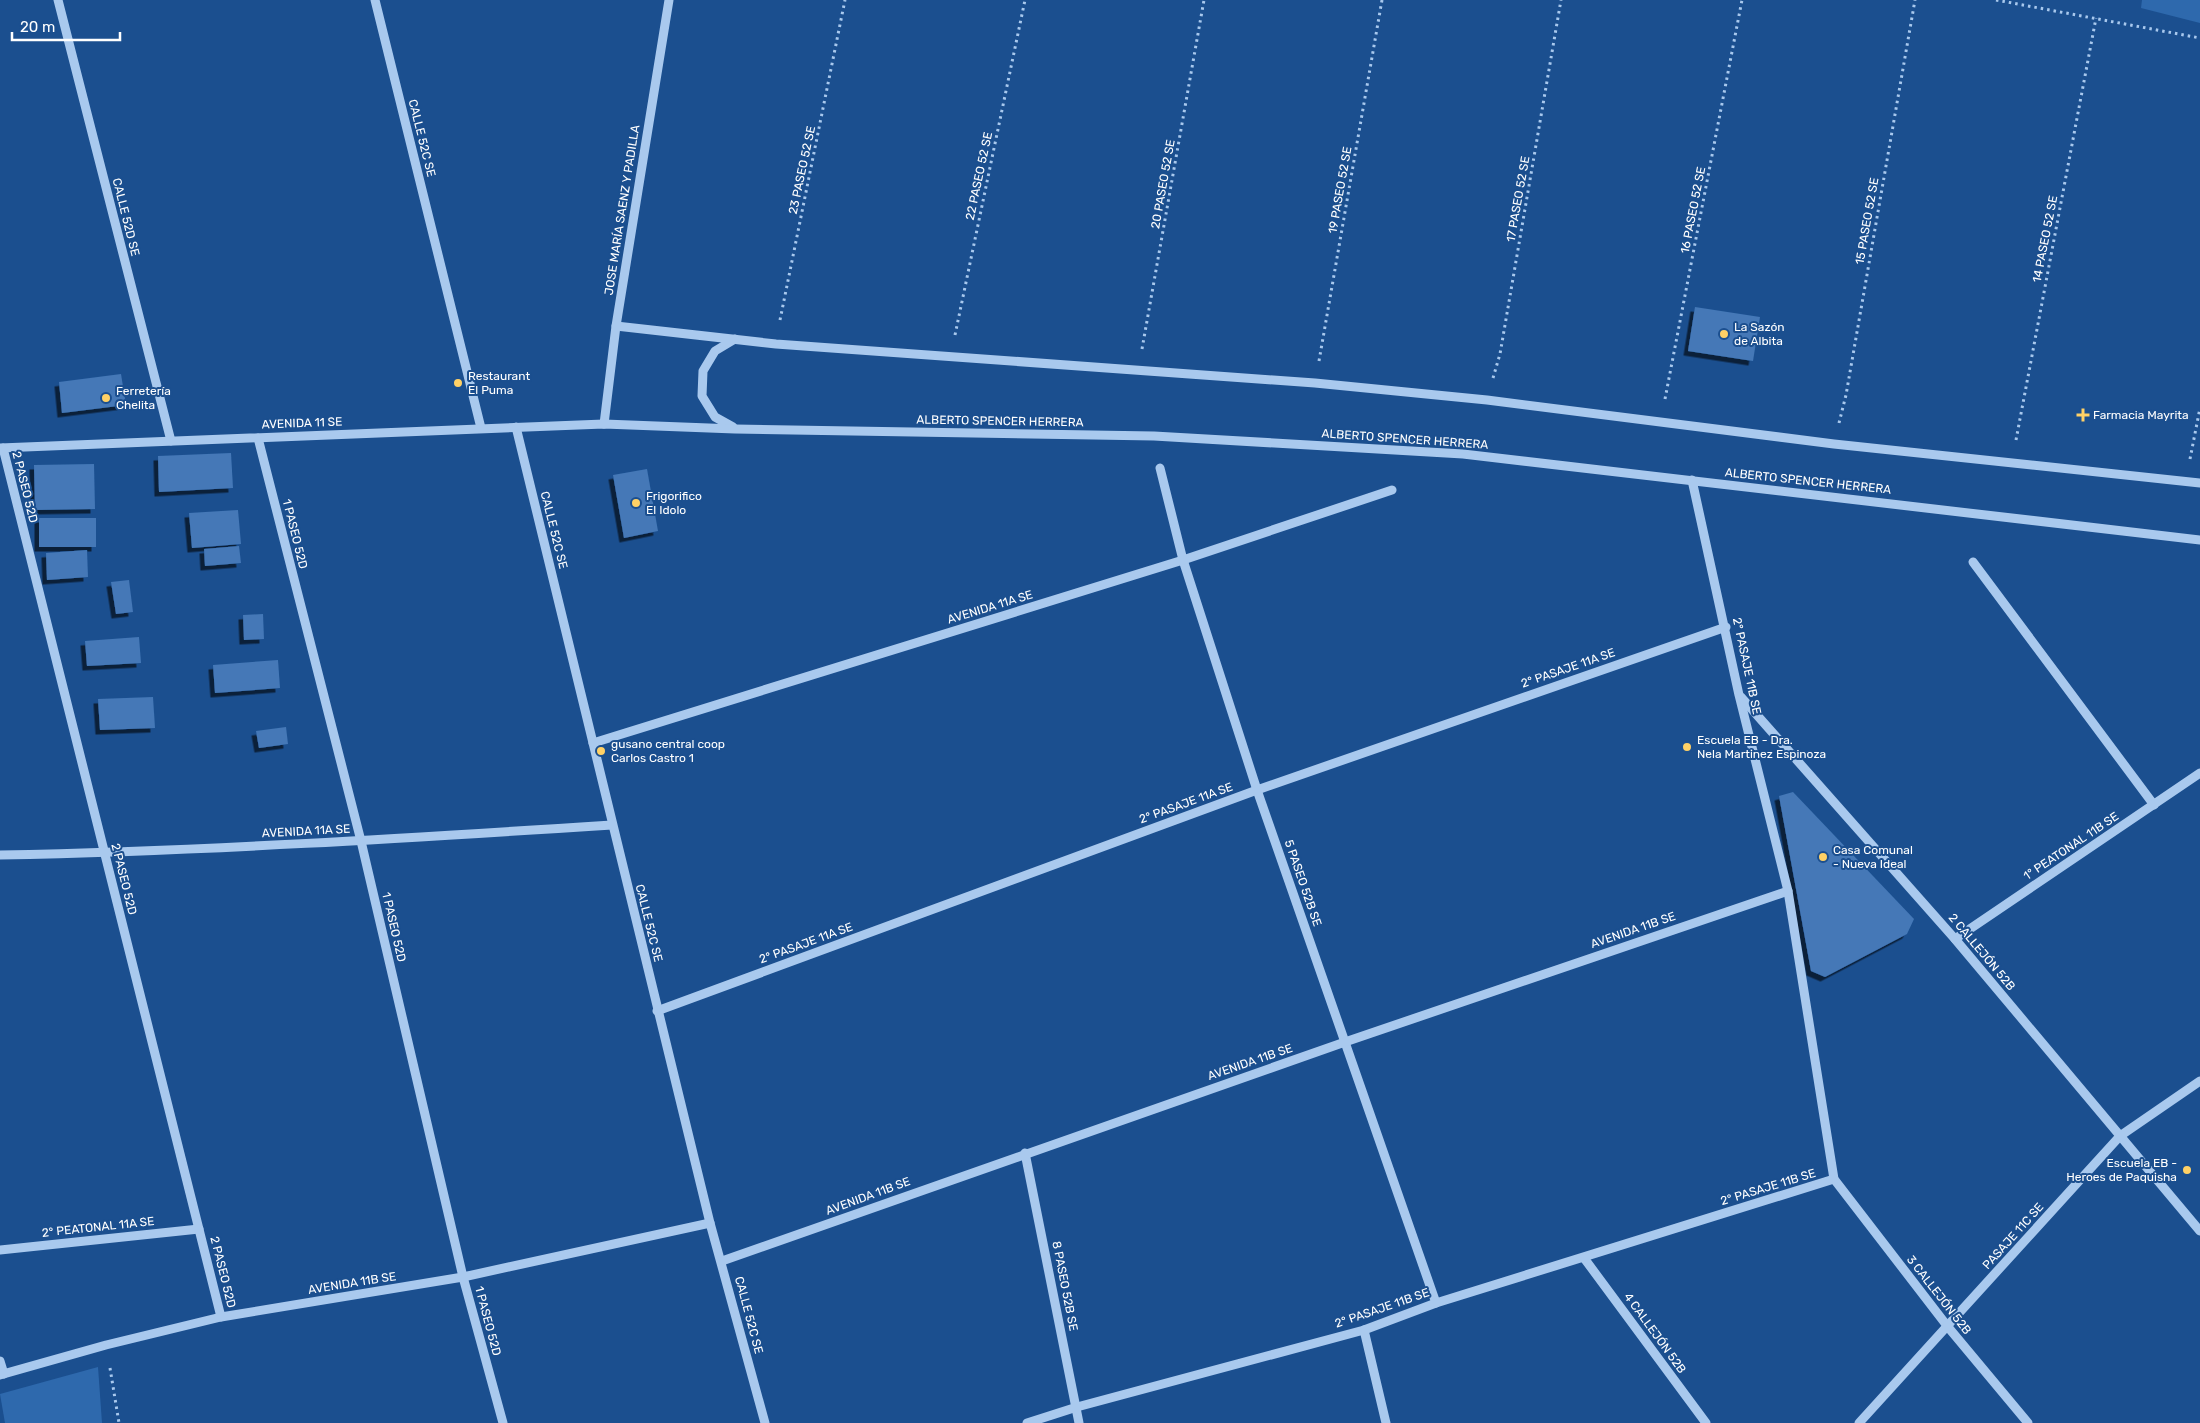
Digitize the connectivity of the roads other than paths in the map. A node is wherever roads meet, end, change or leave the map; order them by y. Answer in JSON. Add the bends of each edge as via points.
{"nodes":[{"id":1,"x":58,"y":0,"type":"edge"},
{"id":2,"x":375,"y":0,"type":"edge"},
{"id":3,"x":669,"y":0,"type":"edge"},
{"id":4,"x":616,"y":326,"type":"junction"},
{"id":5,"x":736,"y":339,"type":"junction"},
{"id":6,"x":604,"y":424,"type":"junction"},
{"id":7,"x":516,"y":427,"type":"junction"},
{"id":8,"x":481,"y":428,"type":"junction"},
{"id":9,"x":735,"y":428,"type":"junction"},
{"id":10,"x":258,"y":438,"type":"junction"},
{"id":11,"x":171,"y":441,"type":"junction"},
{"id":12,"x":1,"y":448,"type":"edge"},
{"id":13,"x":1160,"y":468,"type":"dead end"},
{"id":14,"x":1692,"y":480,"type":"junction"},
{"id":15,"x":2200,"y":483,"type":"edge"},
{"id":16,"x":1392,"y":490,"type":"dead end"},
{"id":17,"x":2200,"y":540,"type":"edge"},
{"id":18,"x":1183,"y":560,"type":"junction"},
{"id":19,"x":1973,"y":562,"type":"dead end"},
{"id":20,"x":1726,"y":627,"type":"junction"},
{"id":21,"x":1739,"y":695,"type":"junction"},
{"id":22,"x":593,"y":743,"type":"junction"},
{"id":23,"x":2200,"y":773,"type":"edge"},
{"id":24,"x":1258,"y":790,"type":"junction"},
{"id":25,"x":2154,"y":805,"type":"junction"},
{"id":26,"x":612,"y":825,"type":"junction"},
{"id":27,"x":361,"y":842,"type":"junction"},
{"id":28,"x":104,"y":853,"type":"junction"},
{"id":29,"x":0,"y":855,"type":"edge"},
{"id":30,"x":1788,"y":890,"type":"junction"},
{"id":31,"x":1955,"y":939,"type":"junction"},
{"id":32,"x":657,"y":1011,"type":"junction"},
{"id":33,"x":1345,"y":1042,"type":"junction"},
{"id":34,"x":2200,"y":1081,"type":"edge"},
{"id":35,"x":2120,"y":1136,"type":"junction"},
{"id":36,"x":1025,"y":1153,"type":"junction"},
{"id":37,"x":1834,"y":1179,"type":"junction"},
{"id":38,"x":710,"y":1223,"type":"junction"},
{"id":39,"x":199,"y":1229,"type":"junction"},
{"id":40,"x":2200,"y":1231,"type":"edge"},
{"id":41,"x":0,"y":1250,"type":"edge"},
{"id":42,"x":1584,"y":1258,"type":"junction"},
{"id":43,"x":722,"y":1261,"type":"junction"},
{"id":44,"x":463,"y":1277,"type":"junction"},
{"id":45,"x":1436,"y":1303,"type":"junction"},
{"id":46,"x":221,"y":1317,"type":"junction"},
{"id":47,"x":1948,"y":1326,"type":"junction"},
{"id":48,"x":1364,"y":1330,"type":"junction"},
{"id":49,"x":0,"y":1361,"type":"edge"},
{"id":50,"x":2,"y":1375,"type":"edge"},
{"id":51,"x":1077,"y":1407,"type":"junction"},
{"id":52,"x":503,"y":1423,"type":"edge"},
{"id":53,"x":766,"y":1423,"type":"edge"},
{"id":54,"x":1027,"y":1423,"type":"edge"},
{"id":55,"x":1080,"y":1423,"type":"edge"},
{"id":56,"x":1386,"y":1423,"type":"edge"},
{"id":57,"x":1706,"y":1423,"type":"edge"},
{"id":58,"x":1859,"y":1423,"type":"edge"},
{"id":59,"x":2028,"y":1423,"type":"edge"}],
"edges":[{"from":1,"to":11,"type":"street","name":"CALLE 52D SE"},
{"from":2,"to":8,"type":"street","name":"CALLE 52C SE"},
{"from":3,"to":4,"type":"street","name":"JOSE MARÍA SAENZ Y PADILLA"},
{"from":4,"to":5,"type":"street"},
{"from":4,"to":6,"type":"street","name":"JOSE MARÍA SAENZ Y PADILLA"},
{"from":5,"to":9,"type":"street","via":[[714,351],[703,371],[702,396],[715,417]]},
{"from":5,"to":15,"type":"street","via":[[1315,383]]},
{"from":6,"to":7,"type":"street","name":"AVENIDA 11 SE"},
{"from":6,"to":9,"type":"street","name":"ALBERTO SPENCER HERRERA"},
{"from":7,"to":8,"type":"street","name":"AVENIDA 11 SE"},
{"from":7,"to":22,"type":"street","name":"CALLE 52C SE"},
{"from":8,"to":10,"type":"street","name":"AVENIDA 11 SE"},
{"from":9,"to":14,"type":"street","name":"ALBERTO SPENCER HERRERA","via":[[1164,437],[1463,454]]},
{"from":10,"to":11,"type":"street","name":"AVENIDA 11 SE"},
{"from":10,"to":27,"type":"street","name":"1 PASEO 52D"},
{"from":11,"to":12,"type":"street","name":"AVENIDA 11 SE"},
{"from":12,"to":28,"type":"street","name":"2 PASEO 52D"},
{"from":13,"to":18,"type":"street","name":"5 PASEO 52B SE"},
{"from":14,"to":17,"type":"street","name":"ALBERTO SPENCER HERRERA"},
{"from":14,"to":20,"type":"street","name":"2° PASAJE 11B SE"},
{"from":16,"to":18,"type":"street","name":"AVENIDA 11A SE"},
{"from":18,"to":22,"type":"street","name":"AVENIDA 11A SE"},
{"from":18,"to":24,"type":"street","name":"5 PASEO 52B SE"},
{"from":19,"to":25,"type":"street"},
{"from":20,"to":21,"type":"street","name":"2° PASAJE 11B SE"},
{"from":20,"to":24,"type":"street","name":"2° PASAJE 11A SE"},
{"from":21,"to":30,"type":"street","name":"2° PASAJE 11B SE"},
{"from":21,"to":31,"type":"street","name":"2 CALLEJÓN 52B"},
{"from":22,"to":26,"type":"street","name":"CALLE 52C SE"},
{"from":23,"to":25,"type":"street","name":"1° PEATONAL 11B SE"},
{"from":24,"to":32,"type":"street","name":"2° PASAJE 11A SE"},
{"from":24,"to":33,"type":"street","name":"5 PASEO 52B SE"},
{"from":25,"to":31,"type":"street","name":"1° PEATONAL 11B SE"},
{"from":26,"to":27,"type":"street","name":"AVENIDA 11A SE"},
{"from":26,"to":32,"type":"street","name":"CALLE 52C SE"},
{"from":27,"to":28,"type":"street","name":"AVENIDA 11A SE"},
{"from":27,"to":44,"type":"street","name":"1 PASEO 52D"},
{"from":28,"to":29,"type":"street","name":"AVENIDA 11A SE"},
{"from":28,"to":39,"type":"street","name":"2 PASEO 52D"},
{"from":30,"to":33,"type":"street","name":"AVENIDA 11B SE"},
{"from":30,"to":37,"type":"street","name":"2° PASAJE 11B SE"},
{"from":31,"to":35,"type":"street","name":"2 CALLEJÓN 52B"},
{"from":32,"to":38,"type":"street","name":"CALLE 52C SE"},
{"from":33,"to":36,"type":"street","name":"AVENIDA 11B SE"},
{"from":33,"to":45,"type":"street","name":"5 PASEO 52B SE"},
{"from":34,"to":35,"type":"street","name":"PASAJE 11C SE"},
{"from":35,"to":40,"type":"street","name":"2 CALLEJÓN 52B"},
{"from":35,"to":47,"type":"street","name":"PASAJE 11C SE"},
{"from":36,"to":43,"type":"street","name":"AVENIDA 11B SE"},
{"from":36,"to":51,"type":"street","name":"8 PASEO 52B SE"},
{"from":37,"to":42,"type":"street","name":"2° PASAJE 11B SE"},
{"from":37,"to":47,"type":"street","name":"3 CALLEJÓN 52B"},
{"from":38,"to":43,"type":"street","name":"CALLE 52C SE"},
{"from":38,"to":44,"type":"street","name":"AVENIDA 11B SE"},
{"from":39,"to":41,"type":"street","name":"2° PEATONAL 11A SE"},
{"from":39,"to":46,"type":"street","name":"2 PASEO 52D"},
{"from":42,"to":45,"type":"street","name":"2° PASAJE 11B SE"},
{"from":42,"to":57,"type":"street","name":"4 CALLEJÓN 52B"},
{"from":43,"to":53,"type":"street","name":"CALLE 52C SE"},
{"from":44,"to":46,"type":"street","name":"AVENIDA 11B SE"},
{"from":44,"to":52,"type":"street","name":"1 PASEO 52D"},
{"from":45,"to":48,"type":"street","name":"2° PASAJE 11B SE"},
{"from":46,"to":50,"type":"street","name":"AVENIDA 11B SE"},
{"from":47,"to":58,"type":"street","name":"PASAJE 11C SE"},
{"from":47,"to":59,"type":"street","name":"3 CALLEJÓN 52B"},
{"from":48,"to":51,"type":"street","name":"2° PASAJE 11B SE"},
{"from":48,"to":56,"type":"street"},
{"from":49,"to":50,"type":"street"},
{"from":51,"to":54,"type":"street","name":"2° PASAJE 11B SE"},
{"from":51,"to":55,"type":"street","name":"8 PASEO 52B SE"}]}
